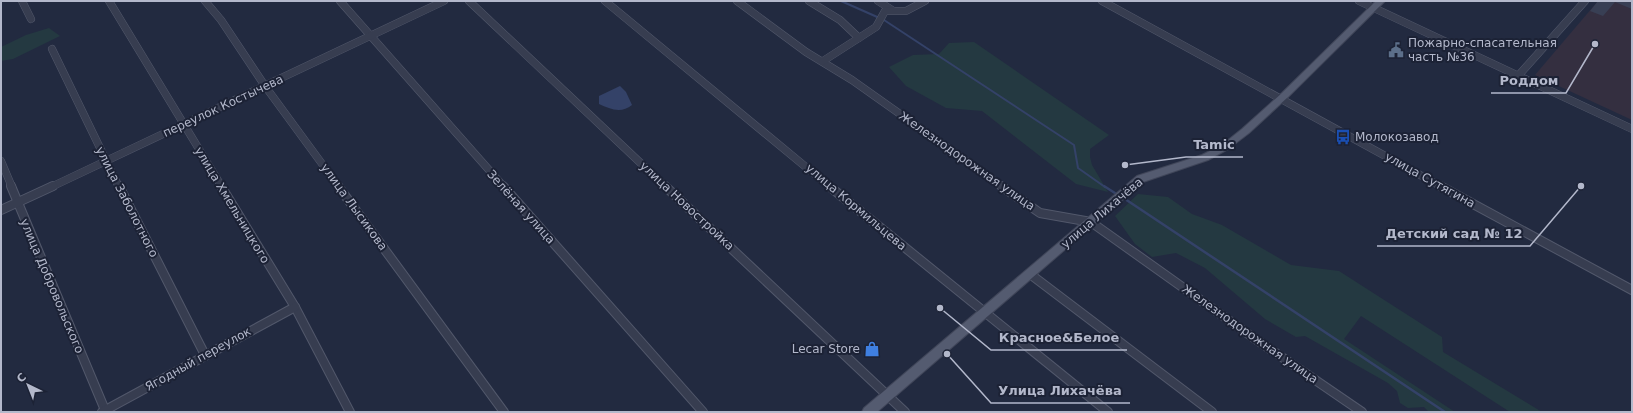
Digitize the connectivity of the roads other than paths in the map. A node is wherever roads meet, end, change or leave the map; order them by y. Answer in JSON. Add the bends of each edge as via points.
{"nodes":[{"id":1,"x":22,"y":1,"type":"edge"},
{"id":2,"x":109,"y":1,"type":"edge"},
{"id":3,"x":205,"y":1,"type":"edge"},
{"id":4,"x":340,"y":1,"type":"edge"},
{"id":5,"x":444,"y":1,"type":"edge"},
{"id":6,"x":469,"y":1,"type":"edge"},
{"id":7,"x":605,"y":1,"type":"edge"},
{"id":8,"x":737,"y":1,"type":"edge"},
{"id":9,"x":809,"y":1,"type":"edge"},
{"id":10,"x":878,"y":1,"type":"edge"},
{"id":11,"x":925,"y":1,"type":"edge"},
{"id":12,"x":1102,"y":1,"type":"edge"},
{"id":13,"x":1359,"y":1,"type":"edge"},
{"id":14,"x":1380,"y":1,"type":"edge"},
{"id":15,"x":1585,"y":1,"type":"edge"},
{"id":16,"x":1373,"y":8,"type":"junction"},
{"id":17,"x":892,"y":10,"type":"junction"},
{"id":18,"x":31,"y":19,"type":"dead end"},
{"id":19,"x":371,"y":37,"type":"junction"},
{"id":20,"x":859,"y":38,"type":"junction"},
{"id":21,"x":52,"y":49,"type":"dead end"},
{"id":22,"x":823,"y":61,"type":"junction"},
{"id":23,"x":1518,"y":76,"type":"junction"},
{"id":24,"x":265,"y":86,"type":"junction"},
{"id":25,"x":1280,"y":98,"type":"junction"},
{"id":26,"x":183,"y":124,"type":"junction"},
{"id":27,"x":1632,"y":129,"type":"edge"},
{"id":28,"x":1,"y":161,"type":"edge"},
{"id":29,"x":106,"y":161,"type":"junction"},
{"id":30,"x":17,"y":203,"type":"junction"},
{"id":31,"x":1,"y":210,"type":"edge"},
{"id":32,"x":1091,"y":222,"type":"junction"},
{"id":33,"x":1030,"y":274,"type":"junction"},
{"id":34,"x":1632,"y":290,"type":"edge"},
{"id":35,"x":294,"y":307,"type":"junction"},
{"id":36,"x":984,"y":313,"type":"junction"},
{"id":37,"x":205,"y":355,"type":"junction"},
{"id":38,"x":888,"y":396,"type":"junction"},
{"id":39,"x":104,"y":411,"type":"edge"},
{"id":40,"x":350,"y":412,"type":"edge"},
{"id":41,"x":504,"y":412,"type":"edge"},
{"id":42,"x":703,"y":412,"type":"edge"},
{"id":43,"x":868,"y":412,"type":"edge"},
{"id":44,"x":905,"y":412,"type":"edge"},
{"id":45,"x":1108,"y":412,"type":"edge"},
{"id":46,"x":1212,"y":412,"type":"edge"},
{"id":47,"x":1362,"y":412,"type":"edge"}],
"edges":[{"from":1,"to":18,"type":"street"},
{"from":2,"to":26,"type":"street","name":"улица Хмельницкого"},
{"from":3,"to":24,"type":"street","name":"улица Лысикова","via":[[221,20]]},
{"from":4,"to":19,"type":"street","name":"Зелёная улица"},
{"from":5,"to":19,"type":"street","name":"переулок Костычева"},
{"from":6,"to":38,"type":"street","name":"улица Новостройка"},
{"from":7,"to":36,"type":"street","name":"улица Кормильцева"},
{"from":8,"to":22,"type":"street","name":"Железнодорожная улица","via":[[806,52]]},
{"from":9,"to":20,"type":"street","via":[[840,20]]},
{"from":10,"to":17,"type":"street"},
{"from":11,"to":17,"type":"street","via":[[906,12]]},
{"from":12,"to":25,"type":"street","name":"улица Сутягина"},
{"from":13,"to":16,"type":"street"},
{"from":14,"to":16,"type":"main road","name":"улица Лихачёва"},
{"from":15,"to":23,"type":"street"},
{"from":16,"to":23,"type":"street"},
{"from":16,"to":25,"type":"main road","name":"улица Лихачёва"},
{"from":17,"to":20,"type":"street","via":[[885,12],[876,27]]},
{"from":19,"to":24,"type":"street","name":"переулок Костычева"},
{"from":19,"to":42,"type":"street","name":"Зелёная улица"},
{"from":20,"to":22,"type":"street"},
{"from":21,"to":29,"type":"street","name":"улица Заболотного"},
{"from":22,"to":32,"type":"street","name":"Железнодорожная улица","via":[[1040,213]]},
{"from":23,"to":27,"type":"street"},
{"from":24,"to":26,"type":"street","name":"переулок Костычева"},
{"from":24,"to":41,"type":"street","name":"улица Лысикова"},
{"from":25,"to":32,"type":"main road","name":"улица Лихачёва","via":[[1225,147],[1202,160],[1152,173],[1140,179]]},
{"from":25,"to":34,"type":"street","name":"улица Сутягина"},
{"from":26,"to":29,"type":"street","name":"переулок Костычева"},
{"from":26,"to":35,"type":"street","name":"улица Хмельницкого"},
{"from":28,"to":30,"type":"street","name":"улица Добровольского"},
{"from":29,"to":30,"type":"street","name":"переулок Костычева"},
{"from":29,"to":37,"type":"street","name":"улица Заболотного"},
{"from":30,"to":31,"type":"street","name":"переулок Костычева"},
{"from":30,"to":39,"type":"street","name":"улица Добровольского"},
{"from":32,"to":33,"type":"main road","name":"улица Лихачёва"},
{"from":32,"to":47,"type":"street","name":"Железнодорожная улица"},
{"from":33,"to":36,"type":"main road","name":"улица Лихачёва"},
{"from":33,"to":46,"type":"street"},
{"from":35,"to":37,"type":"street","name":"Ягодный переулок"},
{"from":35,"to":40,"type":"street","name":"улица Хмельницкого"},
{"from":36,"to":38,"type":"main road","name":"улица Лихачёва"},
{"from":36,"to":45,"type":"street","name":"улица Кормильцева"},
{"from":37,"to":39,"type":"street","name":"Ягодный переулок"},
{"from":38,"to":43,"type":"main road","name":"улица Лихачёва"},
{"from":38,"to":44,"type":"street","name":"улица Новостройка"}]}
